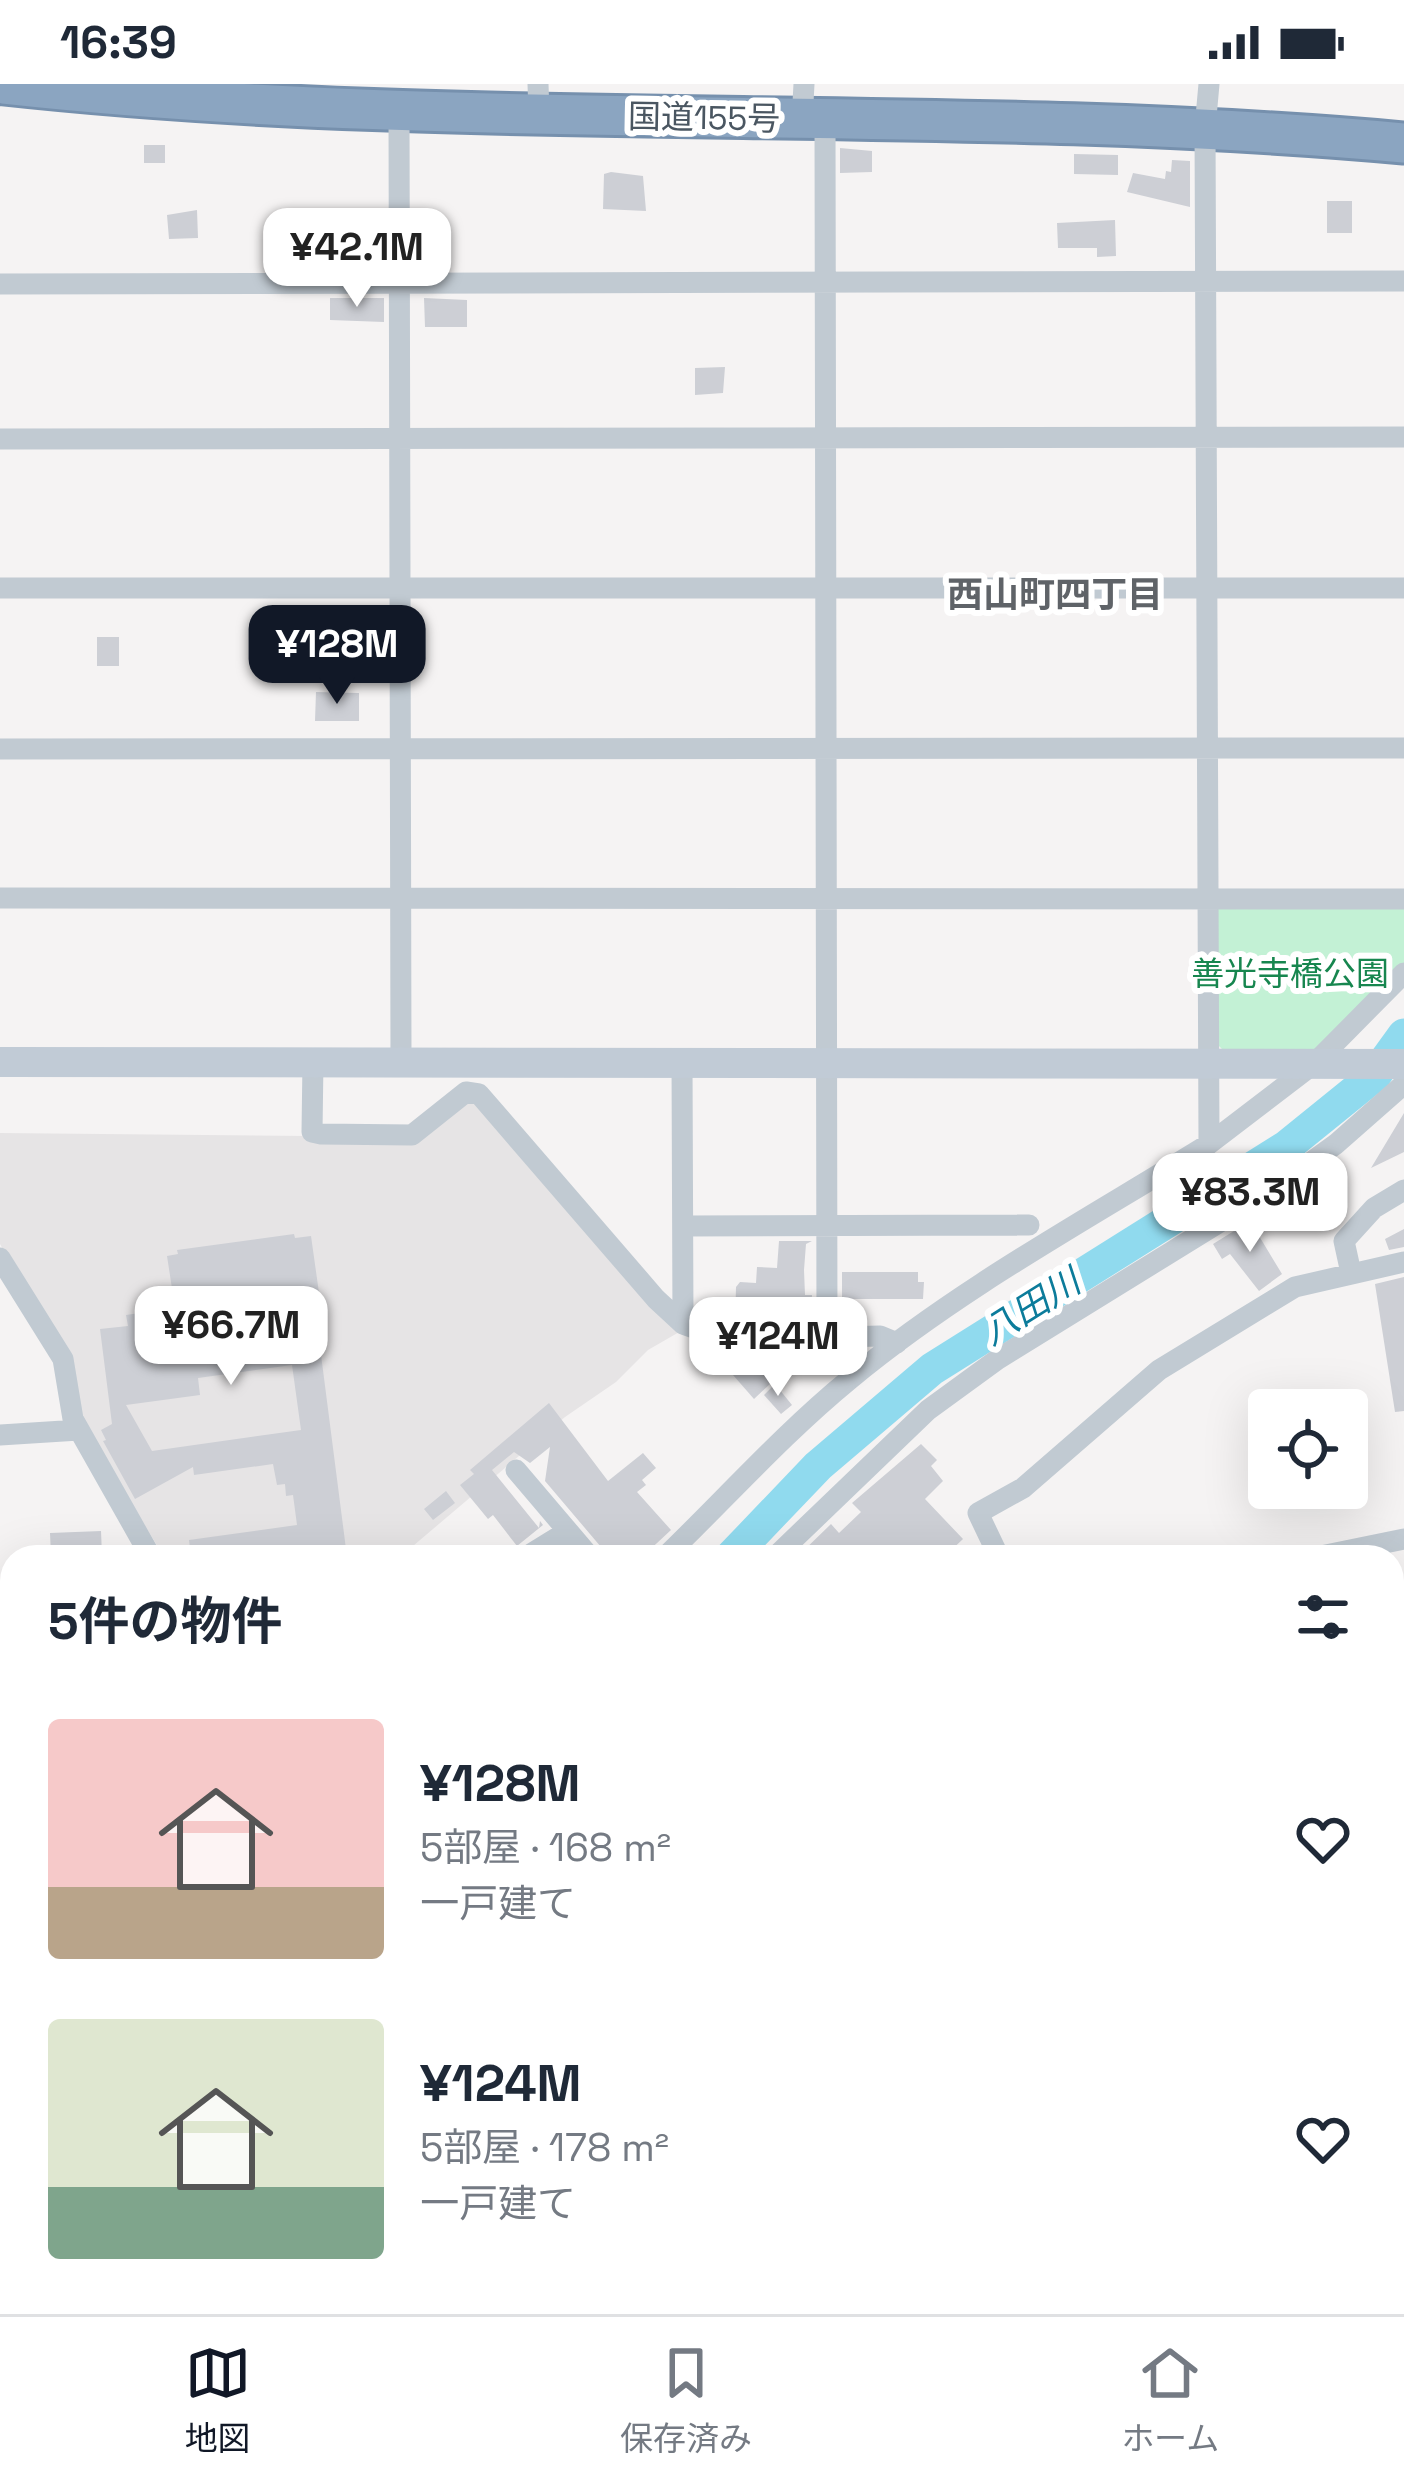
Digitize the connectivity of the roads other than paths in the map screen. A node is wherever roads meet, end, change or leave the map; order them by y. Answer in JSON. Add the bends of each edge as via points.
{"nodes":[{"id":1,"x":4,"y":84,"type":"edge"},
{"id":2,"x":1209,"y":84,"type":"edge"},
{"id":3,"x":79,"y":88,"type":"edge"},
{"id":4,"x":203,"y":94,"type":"edge"},
{"id":5,"x":538,"y":99,"type":"edge"},
{"id":6,"x":810,"y":109,"type":"edge"},
{"id":7,"x":399,"y":111,"type":"junction"},
{"id":8,"x":1205,"y":128,"type":"junction"},
{"id":9,"x":1404,"y":143,"type":"edge"},
{"id":10,"x":825,"y":280,"type":"junction"},
{"id":11,"x":1208,"y":280,"type":"junction"},
{"id":12,"x":1404,"y":280,"type":"edge"},
{"id":13,"x":400,"y":281,"type":"junction"},
{"id":14,"x":0,"y":284,"type":"edge"},
{"id":15,"x":825,"y":437,"type":"junction"},
{"id":16,"x":1404,"y":437,"type":"edge"},
{"id":17,"x":400,"y":438,"type":"junction"},
{"id":18,"x":1208,"y":438,"type":"junction"},
{"id":19,"x":0,"y":439,"type":"edge"},
{"id":20,"x":0,"y":588,"type":"edge"},
{"id":21,"x":401,"y":588,"type":"junction"},
{"id":22,"x":825,"y":588,"type":"junction"},
{"id":23,"x":1404,"y":588,"type":"edge"},
{"id":24,"x":1209,"y":589,"type":"junction"},
{"id":25,"x":825,"y":748,"type":"junction"},
{"id":26,"x":1404,"y":748,"type":"edge"},
{"id":27,"x":0,"y":749,"type":"edge"},
{"id":28,"x":400,"y":749,"type":"junction"},
{"id":29,"x":1208,"y":750,"type":"junction"},
{"id":30,"x":825,"y":897,"type":"junction"},
{"id":31,"x":0,"y":898,"type":"edge"},
{"id":32,"x":400,"y":898,"type":"junction"},
{"id":33,"x":1209,"y":899,"type":"junction"},
{"id":34,"x":1404,"y":899,"type":"edge"},
{"id":35,"x":1404,"y":973,"type":"edge"},
{"id":36,"x":682,"y":1060,"type":"junction"},
{"id":37,"x":825,"y":1060,"type":"junction"},
{"id":38,"x":314,"y":1061,"type":"junction"},
{"id":39,"x":401,"y":1061,"type":"junction"},
{"id":40,"x":0,"y":1062,"type":"edge"},
{"id":41,"x":1208,"y":1062,"type":"junction"},
{"id":42,"x":1315,"y":1064,"type":"junction"},
{"id":43,"x":1404,"y":1064,"type":"edge"},
{"id":44,"x":1404,"y":1084,"type":"edge"},
{"id":45,"x":1209,"y":1144,"type":"junction"},
{"id":46,"x":1404,"y":1190,"type":"edge"},
{"id":47,"x":1029,"y":1225,"type":"dead end"},
{"id":48,"x":683,"y":1226,"type":"junction"},
{"id":49,"x":826,"y":1226,"type":"junction"},
{"id":50,"x":0,"y":1258,"type":"edge"},
{"id":51,"x":1404,"y":1262,"type":"edge"},
{"id":52,"x":1351,"y":1274,"type":"junction"},
{"id":53,"x":683,"y":1324,"type":"junction"},
{"id":54,"x":827,"y":1337,"type":"junction"},
{"id":55,"x":897,"y":1343,"type":"junction"},
{"id":56,"x":79,"y":1430,"type":"junction"},
{"id":57,"x":0,"y":1435,"type":"edge"},
{"id":58,"x":516,"y":1470,"type":"dead end"},
{"id":59,"x":568,"y":1531,"type":"junction"},
{"id":60,"x":145,"y":1545,"type":"edge"},
{"id":61,"x":545,"y":1545,"type":"edge"},
{"id":62,"x":580,"y":1545,"type":"edge"},
{"id":63,"x":677,"y":1545,"type":"edge"},
{"id":64,"x":787,"y":1545,"type":"edge"},
{"id":65,"x":993,"y":1545,"type":"edge"}],
"edges":[{"from":1,"to":3,"type":"highway","name":"国道155号"},
{"from":2,"to":8,"type":"street"},
{"from":3,"to":4,"type":"highway","name":"国道155号"},
{"from":4,"to":7,"type":"highway","name":"国道155号"},
{"from":5,"to":6,"type":"highway","name":"国道155号"},
{"from":5,"to":7,"type":"highway","name":"国道155号"},
{"from":6,"to":8,"type":"highway","name":"国道155号"},
{"from":6,"to":10,"type":"street"},
{"from":7,"to":13,"type":"street"},
{"from":8,"to":9,"type":"highway","name":"国道155号"},
{"from":8,"to":11,"type":"street"},
{"from":10,"to":11,"type":"street"},
{"from":10,"to":13,"type":"street"},
{"from":10,"to":15,"type":"street"},
{"from":11,"to":12,"type":"street"},
{"from":11,"to":18,"type":"street"},
{"from":13,"to":14,"type":"street"},
{"from":13,"to":17,"type":"street"},
{"from":15,"to":17,"type":"street"},
{"from":15,"to":18,"type":"street"},
{"from":15,"to":22,"type":"street"},
{"from":16,"to":18,"type":"street"},
{"from":17,"to":19,"type":"street"},
{"from":17,"to":21,"type":"street"},
{"from":18,"to":24,"type":"street"},
{"from":20,"to":21,"type":"street"},
{"from":21,"to":22,"type":"street"},
{"from":21,"to":28,"type":"street"},
{"from":22,"to":24,"type":"street"},
{"from":22,"to":25,"type":"street"},
{"from":23,"to":24,"type":"street"},
{"from":24,"to":29,"type":"street"},
{"from":25,"to":28,"type":"street"},
{"from":25,"to":29,"type":"street"},
{"from":25,"to":30,"type":"street"},
{"from":26,"to":29,"type":"street"},
{"from":27,"to":28,"type":"street"},
{"from":28,"to":32,"type":"street"},
{"from":29,"to":33,"type":"street"},
{"from":30,"to":32,"type":"street"},
{"from":30,"to":33,"type":"street"},
{"from":30,"to":37,"type":"street"},
{"from":31,"to":32,"type":"street"},
{"from":32,"to":39,"type":"street"},
{"from":33,"to":34,"type":"street"},
{"from":33,"to":41,"type":"street"},
{"from":35,"to":42,"type":"street"},
{"from":36,"to":37,"type":"street"},
{"from":36,"to":39,"type":"street"},
{"from":36,"to":48,"type":"street"},
{"from":37,"to":41,"type":"street"},
{"from":37,"to":49,"type":"street"},
{"from":38,"to":39,"type":"street"},
{"from":38,"to":40,"type":"street"},
{"from":38,"to":53,"type":"street","via":[[312,1132],[321,1134],[412,1135],[466,1092],[479,1094]]},
{"from":41,"to":42,"type":"street"},
{"from":41,"to":45,"type":"street"},
{"from":42,"to":43,"type":"street"},
{"from":42,"to":45,"type":"street"},
{"from":44,"to":64,"type":"street","via":[[1275,1188],[928,1410]]},
{"from":45,"to":55,"type":"street"},
{"from":46,"to":52,"type":"street","via":[[1344,1240]]},
{"from":47,"to":49,"type":"street"},
{"from":48,"to":49,"type":"street"},
{"from":48,"to":53,"type":"street"},
{"from":49,"to":54,"type":"street"},
{"from":50,"to":56,"type":"street","via":[[63,1359]]},
{"from":51,"to":52,"type":"street"},
{"from":52,"to":65,"type":"street","via":[[1295,1287],[1159,1370],[1023,1488],[978,1513]]},
{"from":53,"to":54,"type":"street","via":[[728,1340]]},
{"from":54,"to":55,"type":"street"},
{"from":55,"to":63,"type":"street"},
{"from":56,"to":57,"type":"street"},
{"from":56,"to":60,"type":"street"},
{"from":58,"to":59,"type":"street"},
{"from":59,"to":61,"type":"street"},
{"from":59,"to":62,"type":"street"}]}
